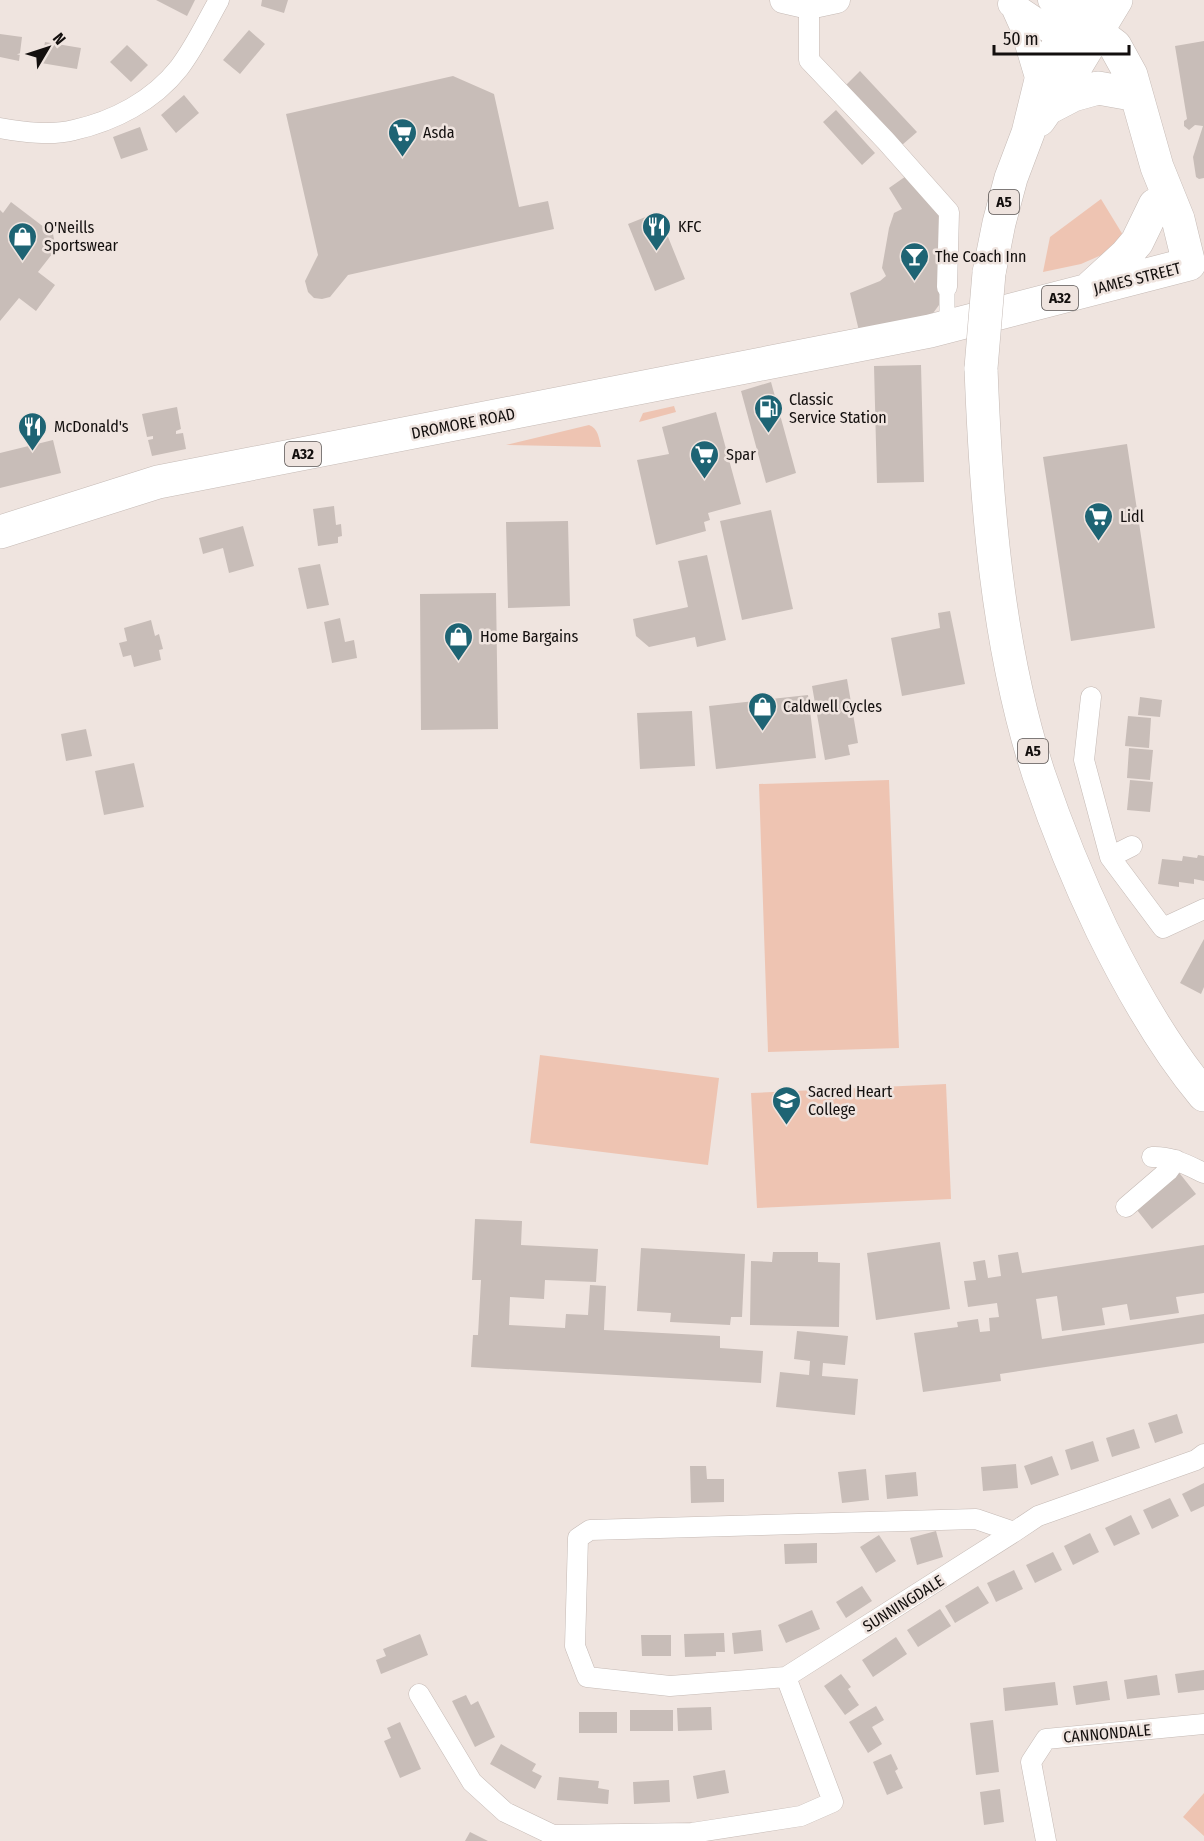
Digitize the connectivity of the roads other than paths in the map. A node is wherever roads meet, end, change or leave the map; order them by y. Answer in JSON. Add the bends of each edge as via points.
{"nodes":[{"id":1,"x":219,"y":0,"type":"edge"},
{"id":2,"x":783,"y":0,"type":"edge"},
{"id":3,"x":837,"y":0,"type":"edge"},
{"id":4,"x":1116,"y":0,"type":"edge"},
{"id":5,"x":1128,"y":0,"type":"edge"},
{"id":6,"x":1010,"y":4,"type":"edge"},
{"id":7,"x":809,"y":6,"type":"junction"},
{"id":8,"x":1077,"y":23,"type":"edge"},
{"id":9,"x":1132,"y":92,"type":"junction"},
{"id":10,"x":1045,"y":95,"type":"junction"},
{"id":11,"x":0,"y":128,"type":"edge"},
{"id":12,"x":1157,"y":167,"type":"junction"},
{"id":13,"x":1155,"y":206,"type":"junction"},
{"id":14,"x":1187,"y":265,"type":"edge"},
{"id":15,"x":947,"y":287,"type":"joint"},
{"id":16,"x":1088,"y":290,"type":"junction"},
{"id":17,"x":939,"y":329,"type":"junction"},
{"id":18,"x":0,"y":532,"type":"edge"},
{"id":19,"x":1091,"y":697,"type":"dead end"},
{"id":20,"x":1131,"y":846,"type":"dead end"},
{"id":21,"x":1110,"y":857,"type":"junction"},
{"id":22,"x":1204,"y":909,"type":"edge"},
{"id":23,"x":1204,"y":1095,"type":"edge"},
{"id":24,"x":1152,"y":1157,"type":"dead end"},
{"id":25,"x":1176,"y":1160,"type":"junction"},
{"id":26,"x":1204,"y":1173,"type":"edge"},
{"id":27,"x":1126,"y":1207,"type":"dead end"},
{"id":28,"x":1204,"y":1454,"type":"edge"},
{"id":29,"x":1014,"y":1532,"type":"junction"},
{"id":30,"x":786,"y":1677,"type":"junction"},
{"id":31,"x":419,"y":1694,"type":"dead end"},
{"id":32,"x":1204,"y":1724,"type":"edge"},
{"id":33,"x":1046,"y":1841,"type":"edge"}],
"edges":[{"from":1,"to":11,"type":"street","via":[[179,68],[138,105],[72,131]]},
{"from":2,"to":7,"type":"street"},
{"from":3,"to":7,"type":"street"},
{"from":4,"to":8,"type":"highway","number":"A5"},
{"from":5,"to":9,"type":"highway"},
{"from":6,"to":8,"type":"street"},
{"from":6,"to":10,"type":"street","via":[[1023,27]]},
{"from":7,"to":15,"type":"street","via":[[809,60],[949,212]]},
{"from":8,"to":9,"type":"highway","via":[[1114,46]]},
{"from":8,"to":10,"type":"highway","number":"A5"},
{"from":9,"to":10,"type":"highway","via":[[1098,88],[1072,95]]},
{"from":9,"to":12,"type":"highway"},
{"from":10,"to":23,"type":"highway","number":"A5","bridge":true,"via":[[1028,133],[999,223],[989,273],[981,368],[984,450],[1004,621],[1038,772],[1088,899],[1157,1030]]},
{"from":12,"to":13,"type":"highway"},
{"from":12,"to":14,"type":"highway","via":[[1178,219]]},
{"from":13,"to":14,"type":"highway"},
{"from":13,"to":16,"type":"highway","via":[[1131,248]]},
{"from":14,"to":16,"type":"highway","name":"JAMES STREET","number":"A32"},
{"from":15,"to":17,"type":"street"},
{"from":16,"to":17,"type":"highway","name":"JAMES STREET","number":"A32"},
{"from":17,"to":18,"type":"highway","name":"DROMORE ROAD","number":"A32","via":[[158,482]]},
{"from":19,"to":21,"type":"street","via":[[1084,760]]},
{"from":20,"to":21,"type":"street"},
{"from":21,"to":22,"type":"street","via":[[1163,928]]},
{"from":24,"to":25,"type":"street"},
{"from":25,"to":26,"type":"street"},
{"from":25,"to":27,"type":"street"},
{"from":28,"to":29,"type":"street","name":"SUNNINGDALE","via":[[1038,1516]]},
{"from":29,"to":30,"type":"street","name":"SUNNINGDALE"},
{"from":29,"to":30,"type":"street","name":"SUNNINGDALE","via":[[976,1518],[590,1530],[578,1538],[575,1646],[586,1677],[670,1686]]},
{"from":30,"to":31,"type":"street","via":[[832,1802],[801,1816],[692,1833],[553,1835],[505,1812],[472,1782]]},
{"from":32,"to":33,"type":"street","name":"CANNONDALE","via":[[1046,1739],[1031,1762]]}]}
